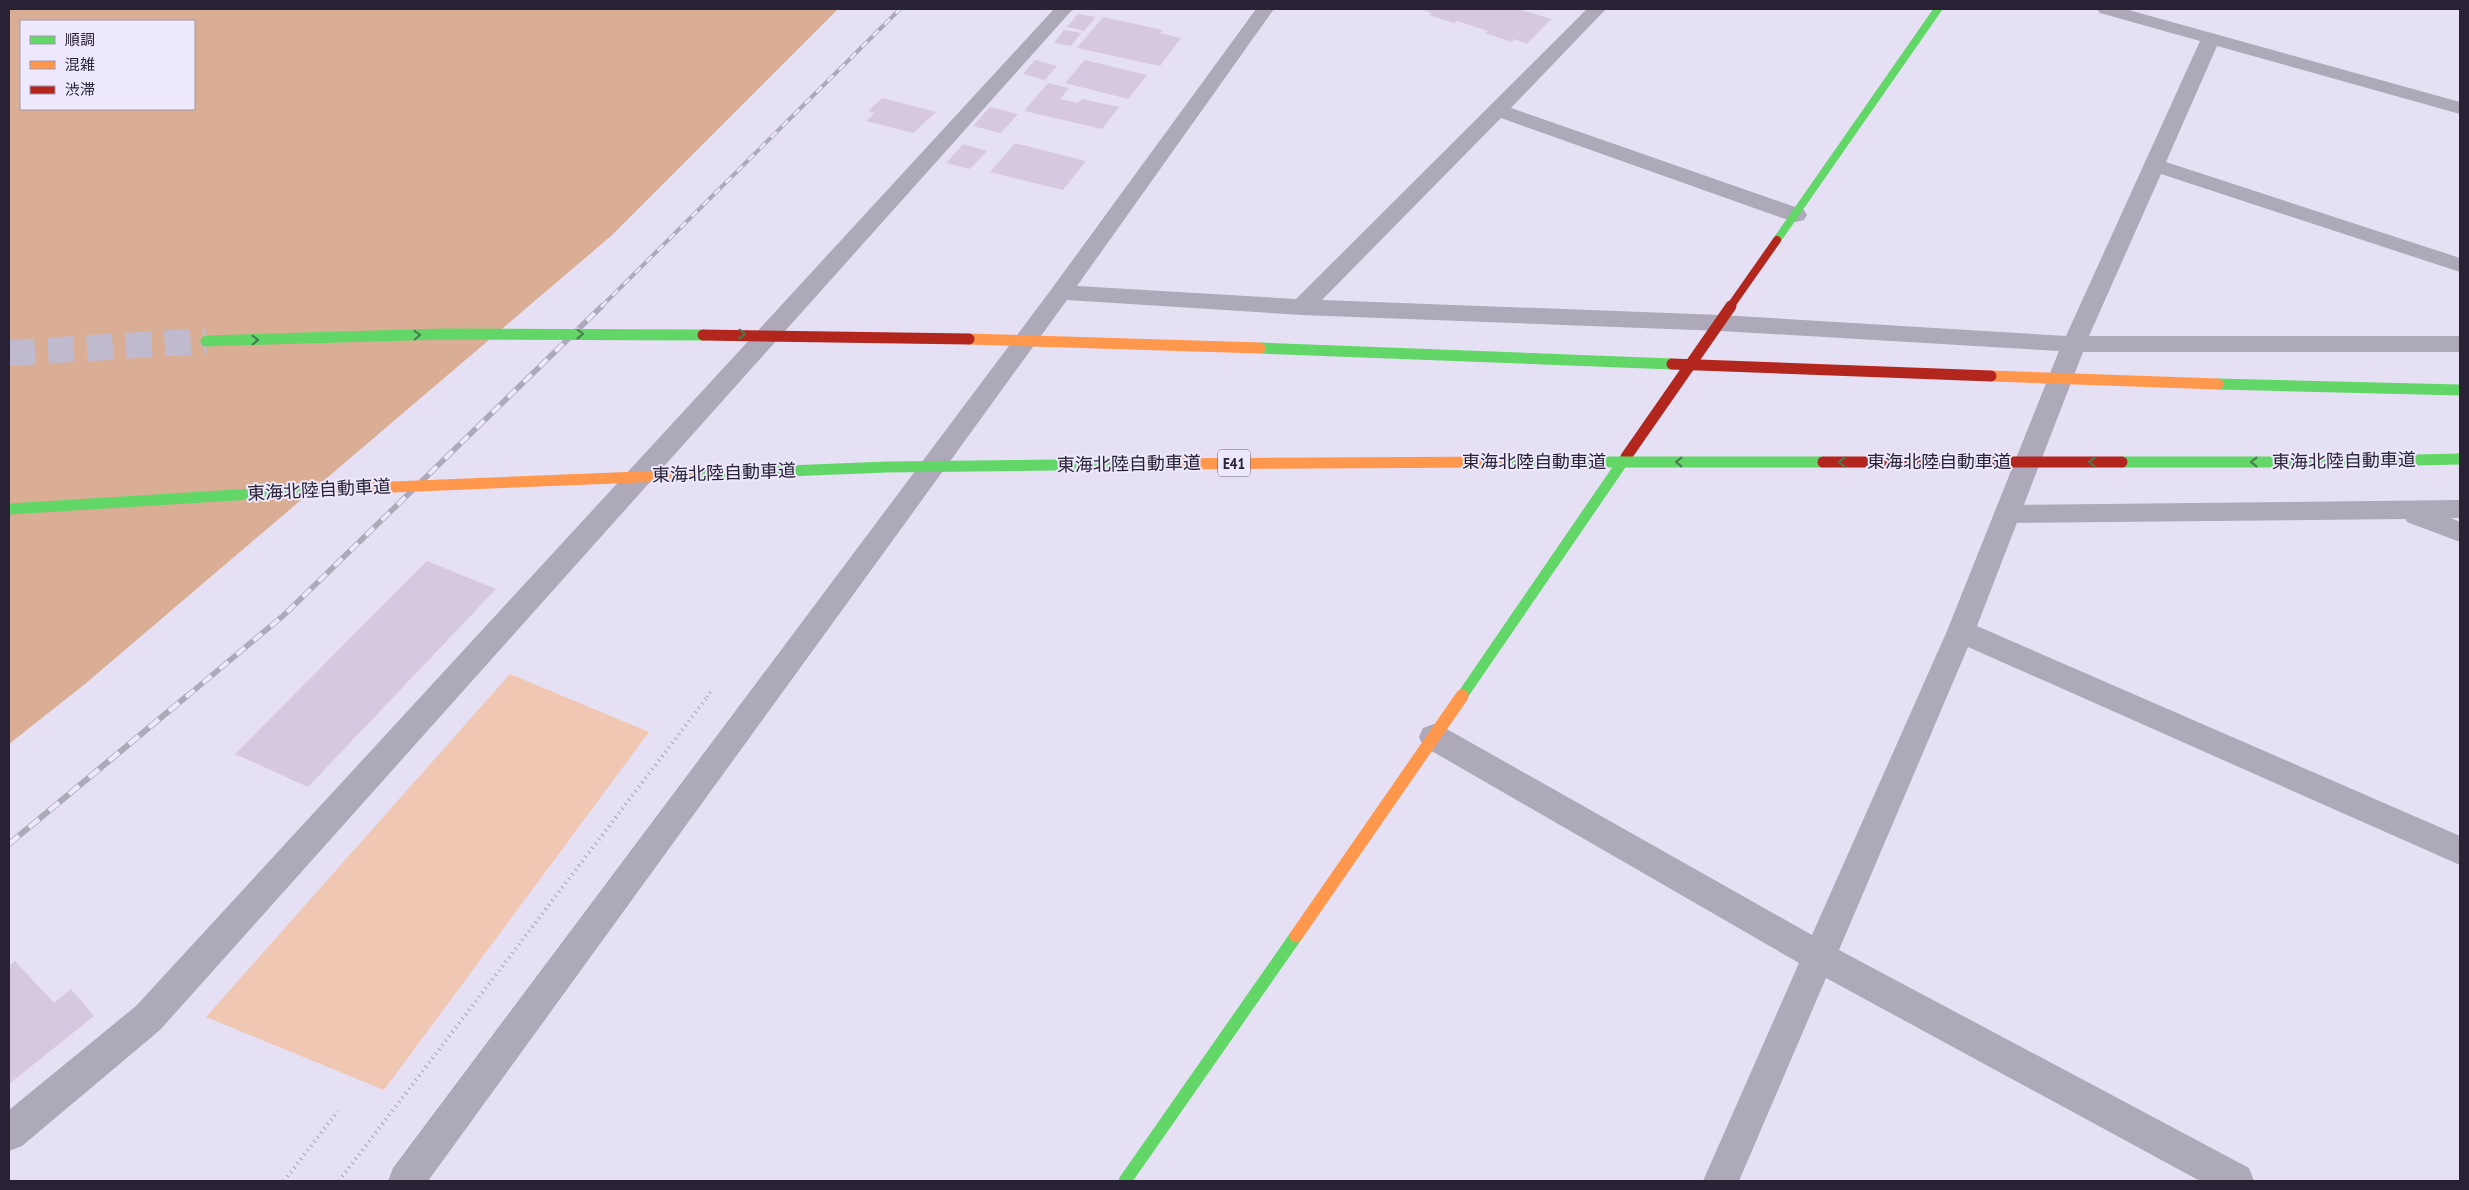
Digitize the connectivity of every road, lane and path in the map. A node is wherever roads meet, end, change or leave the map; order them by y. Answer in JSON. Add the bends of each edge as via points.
{"nodes":[{"id":1,"x":1064,"y":9,"type":"edge"},
{"id":2,"x":1264,"y":9,"type":"edge"},
{"id":3,"x":1597,"y":9,"type":"edge"},
{"id":4,"x":1938,"y":9,"type":"edge"},
{"id":5,"x":2106,"y":9,"type":"edge"},
{"id":6,"x":2210,"y":38,"type":"junction"},
{"id":7,"x":2460,"y":108,"type":"edge"},
{"id":8,"x":1498,"y":110,"type":"junction"},
{"id":9,"x":2154,"y":165,"type":"junction"},
{"id":10,"x":1796,"y":215,"type":"junction"},
{"id":11,"x":2460,"y":265,"type":"edge"},
{"id":12,"x":1061,"y":292,"type":"junction"},
{"id":13,"x":1302,"y":307,"type":"junction"},
{"id":14,"x":1721,"y":323,"type":"junction"},
{"id":15,"x":206,"y":342,"type":"tunnel mouth"},
{"id":16,"x":2074,"y":344,"type":"junction"},
{"id":17,"x":2460,"y":344,"type":"edge"},
{"id":18,"x":2460,"y":390,"type":"edge"},
{"id":19,"x":2460,"y":459,"type":"edge"},
{"id":20,"x":9,"y":509,"type":"edge"},
{"id":21,"x":2460,"y":509,"type":"edge"},
{"id":22,"x":2402,"y":510,"type":"junction"},
{"id":23,"x":2007,"y":514,"type":"junction"},
{"id":24,"x":2460,"y":532,"type":"edge"},
{"id":25,"x":1961,"y":631,"type":"junction"},
{"id":26,"x":1434,"y":737,"type":"junction"},
{"id":27,"x":2460,"y":850,"type":"edge"},
{"id":28,"x":1818,"y":956,"type":"junction"},
{"id":29,"x":338,"y":1111,"type":"dead end"},
{"id":30,"x":9,"y":1133,"type":"edge"},
{"id":31,"x":284,"y":1181,"type":"edge"},
{"id":32,"x":406,"y":1181,"type":"edge"},
{"id":33,"x":1125,"y":1181,"type":"edge"},
{"id":34,"x":1720,"y":1181,"type":"edge"},
{"id":35,"x":2236,"y":1181,"type":"edge"}],
"edges":[{"from":1,"to":30,"type":"street","via":[[148,1018]]},
{"from":2,"to":12,"type":"street"},
{"from":3,"to":8,"type":"street"},
{"from":4,"to":10,"type":"main road"},
{"from":5,"to":6,"type":"street"},
{"from":6,"to":7,"type":"street"},
{"from":6,"to":9,"type":"street"},
{"from":8,"to":10,"type":"street"},
{"from":8,"to":13,"type":"street"},
{"from":9,"to":11,"type":"street"},
{"from":9,"to":16,"type":"street"},
{"from":10,"to":14,"type":"main road"},
{"from":12,"to":13,"type":"street"},
{"from":12,"to":32,"type":"street"},
{"from":13,"to":14,"type":"street"},
{"from":14,"to":16,"type":"street"},
{"from":14,"to":26,"type":"main road"},
{"from":15,"to":18,"type":"main road","one_way":true,"bridge":true,"via":[[472,334],[728,334],[1396,352],[1790,370]]},
{"from":16,"to":17,"type":"street"},
{"from":16,"to":23,"type":"street"},
{"from":19,"to":20,"type":"main road","name":"東海北陸自動車道","number":"E41","one_way":true,"bridge":true,"via":[[2322,462],[1366,462],[887,467],[268,492]]},
{"from":21,"to":22,"type":"lane"},
{"from":22,"to":23,"type":"lane"},
{"from":22,"to":24,"type":"lane"},
{"from":23,"to":25,"type":"street"},
{"from":25,"to":27,"type":"street"},
{"from":25,"to":28,"type":"street"},
{"from":26,"to":28,"type":"street"},
{"from":26,"to":33,"type":"main road"},
{"from":28,"to":34,"type":"street"},
{"from":28,"to":35,"type":"street"},
{"from":29,"to":31,"type":"path"}]}
